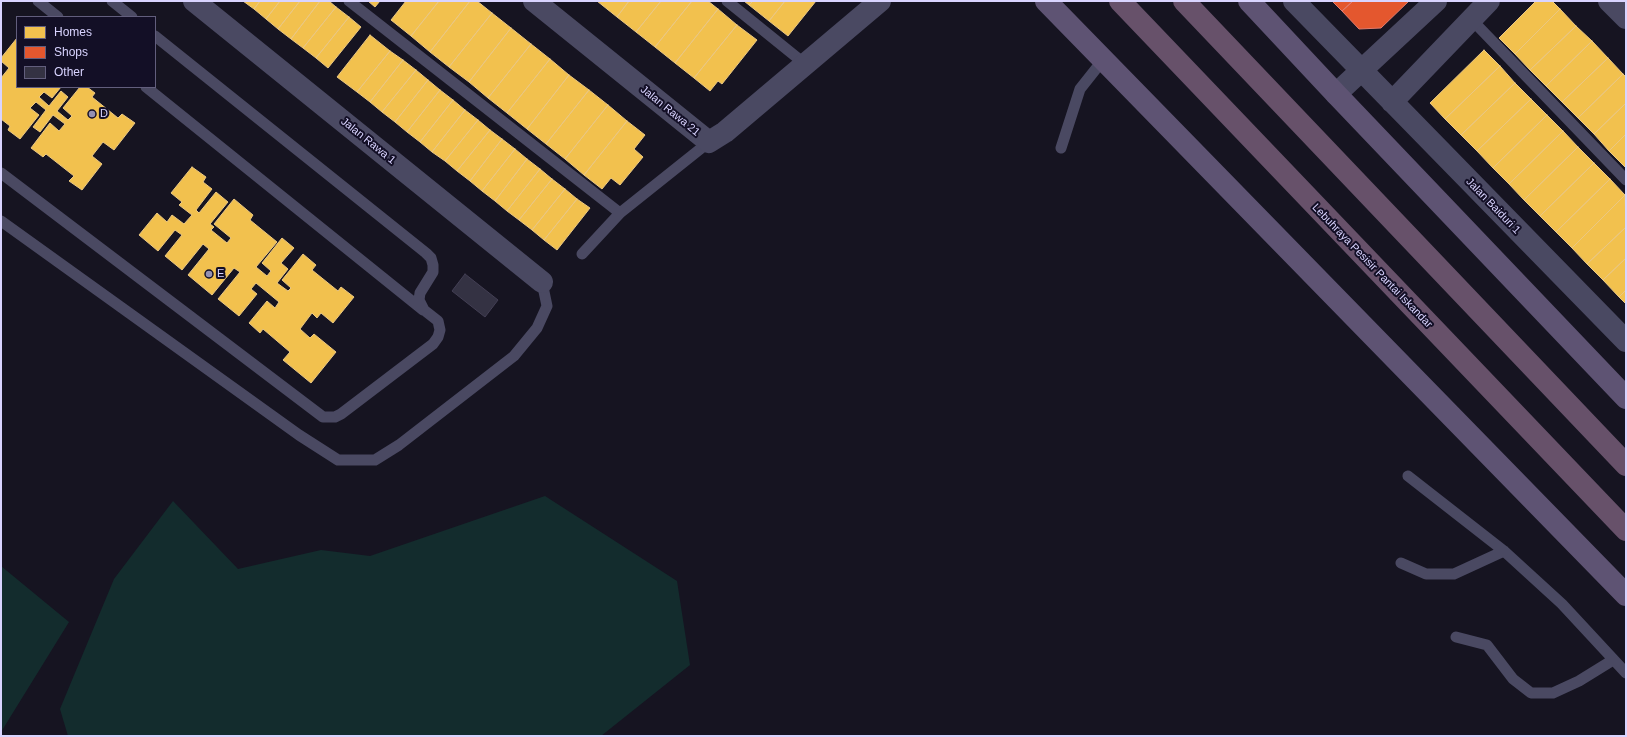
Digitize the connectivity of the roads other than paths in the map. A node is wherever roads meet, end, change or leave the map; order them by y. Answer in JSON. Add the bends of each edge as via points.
{"nodes":[{"id":1,"x":38,"y":1,"type":"edge"},
{"id":2,"x":112,"y":1,"type":"edge"},
{"id":3,"x":194,"y":1,"type":"edge"},
{"id":4,"x":350,"y":1,"type":"edge"},
{"id":5,"x":534,"y":1,"type":"edge"},
{"id":6,"x":727,"y":1,"type":"edge"},
{"id":7,"x":880,"y":1,"type":"edge"},
{"id":8,"x":1046,"y":1,"type":"edge"},
{"id":9,"x":1120,"y":1,"type":"edge"},
{"id":10,"x":1184,"y":1,"type":"edge"},
{"id":11,"x":1249,"y":1,"type":"edge"},
{"id":12,"x":1294,"y":1,"type":"edge"},
{"id":13,"x":1436,"y":1,"type":"edge"},
{"id":14,"x":1489,"y":1,"type":"edge"},
{"id":15,"x":1609,"y":1,"type":"edge"},
{"id":16,"x":57,"y":16,"type":"edge"},
{"id":17,"x":131,"y":16,"type":"edge"},
{"id":18,"x":1626,"y":18,"type":"edge"},
{"id":19,"x":1472,"y":20,"type":"junction"},
{"id":20,"x":156,"y":37,"type":"edge"},
{"id":21,"x":1103,"y":60,"type":"junction"},
{"id":22,"x":805,"y":64,"type":"junction"},
{"id":23,"x":1361,"y":71,"type":"junction"},
{"id":24,"x":147,"y":88,"type":"edge"},
{"id":25,"x":1336,"y":94,"type":"junction"},
{"id":26,"x":1392,"y":102,"type":"junction"},
{"id":27,"x":709,"y":142,"type":"junction"},
{"id":28,"x":1061,"y":148,"type":"dead end"},
{"id":29,"x":1,"y":173,"type":"edge"},
{"id":30,"x":1626,"y":180,"type":"edge"},
{"id":31,"x":620,"y":213,"type":"junction"},
{"id":32,"x":1,"y":221,"type":"edge"},
{"id":33,"x":582,"y":254,"type":"dead end"},
{"id":34,"x":542,"y":282,"type":"joint"},
{"id":35,"x":424,"y":310,"type":"junction"},
{"id":36,"x":1625,"y":338,"type":"edge"},
{"id":37,"x":1626,"y":398,"type":"edge"},
{"id":38,"x":1626,"y":465,"type":"edge"},
{"id":39,"x":1408,"y":476,"type":"dead end"},
{"id":40,"x":1626,"y":530,"type":"edge"},
{"id":41,"x":1504,"y":551,"type":"junction"},
{"id":42,"x":1401,"y":563,"type":"dead end"},
{"id":43,"x":1626,"y":594,"type":"edge"},
{"id":44,"x":1456,"y":637,"type":"dead end"},
{"id":45,"x":1613,"y":660,"type":"junction"},
{"id":46,"x":1626,"y":673,"type":"edge"}],
"edges":[{"from":1,"to":16,"type":"lane"},
{"from":2,"to":17,"type":"lane"},
{"from":3,"to":34,"type":"street","name":"Jalan Rawa 1"},
{"from":4,"to":31,"type":"lane"},
{"from":5,"to":27,"type":"street","name":"Jalan Rawa 21"},
{"from":6,"to":22,"type":"lane"},
{"from":7,"to":22,"type":"street","name":"Jalan Rawa 21"},
{"from":8,"to":21,"type":"main road"},
{"from":9,"to":40,"type":"highway","name":"Lebuhraya Pesisir Pantai Iskandar"},
{"from":10,"to":38,"type":"highway"},
{"from":11,"to":25,"type":"main road"},
{"from":12,"to":23,"type":"street","name":"Jalan Baiduri 1"},
{"from":13,"to":23,"type":"street"},
{"from":14,"to":19,"type":"street"},
{"from":15,"to":18,"type":"street"},
{"from":19,"to":26,"type":"street"},
{"from":19,"to":30,"type":"lane"},
{"from":20,"to":35,"type":"lane","via":[[431,258],[432,272],[420,293],[419,300]]},
{"from":21,"to":28,"type":"lane","via":[[1080,89]]},
{"from":21,"to":43,"type":"main road"},
{"from":22,"to":27,"type":"street","name":"Jalan Rawa 21","via":[[725,132]]},
{"from":23,"to":25,"type":"street"},
{"from":23,"to":26,"type":"street","name":"Jalan Baiduri 1"},
{"from":24,"to":35,"type":"lane"},
{"from":25,"to":37,"type":"main road"},
{"from":26,"to":36,"type":"street","name":"Jalan Baiduri 1"},
{"from":27,"to":31,"type":"lane"},
{"from":29,"to":35,"type":"lane","via":[[323,417],[341,414],[433,344],[440,330],[438,321]]},
{"from":31,"to":33,"type":"lane"},
{"from":32,"to":34,"type":"lane","via":[[299,436],[338,460],[375,460],[399,445],[514,356],[538,328],[547,306]]},
{"from":39,"to":41,"type":"lane"},
{"from":41,"to":42,"type":"lane","via":[[1454,574],[1426,574]]},
{"from":41,"to":45,"type":"lane","via":[[1562,604]]},
{"from":44,"to":45,"type":"lane","via":[[1487,645],[1513,679],[1531,693],[1553,693],[1579,681]]},
{"from":45,"to":46,"type":"lane"}]}
